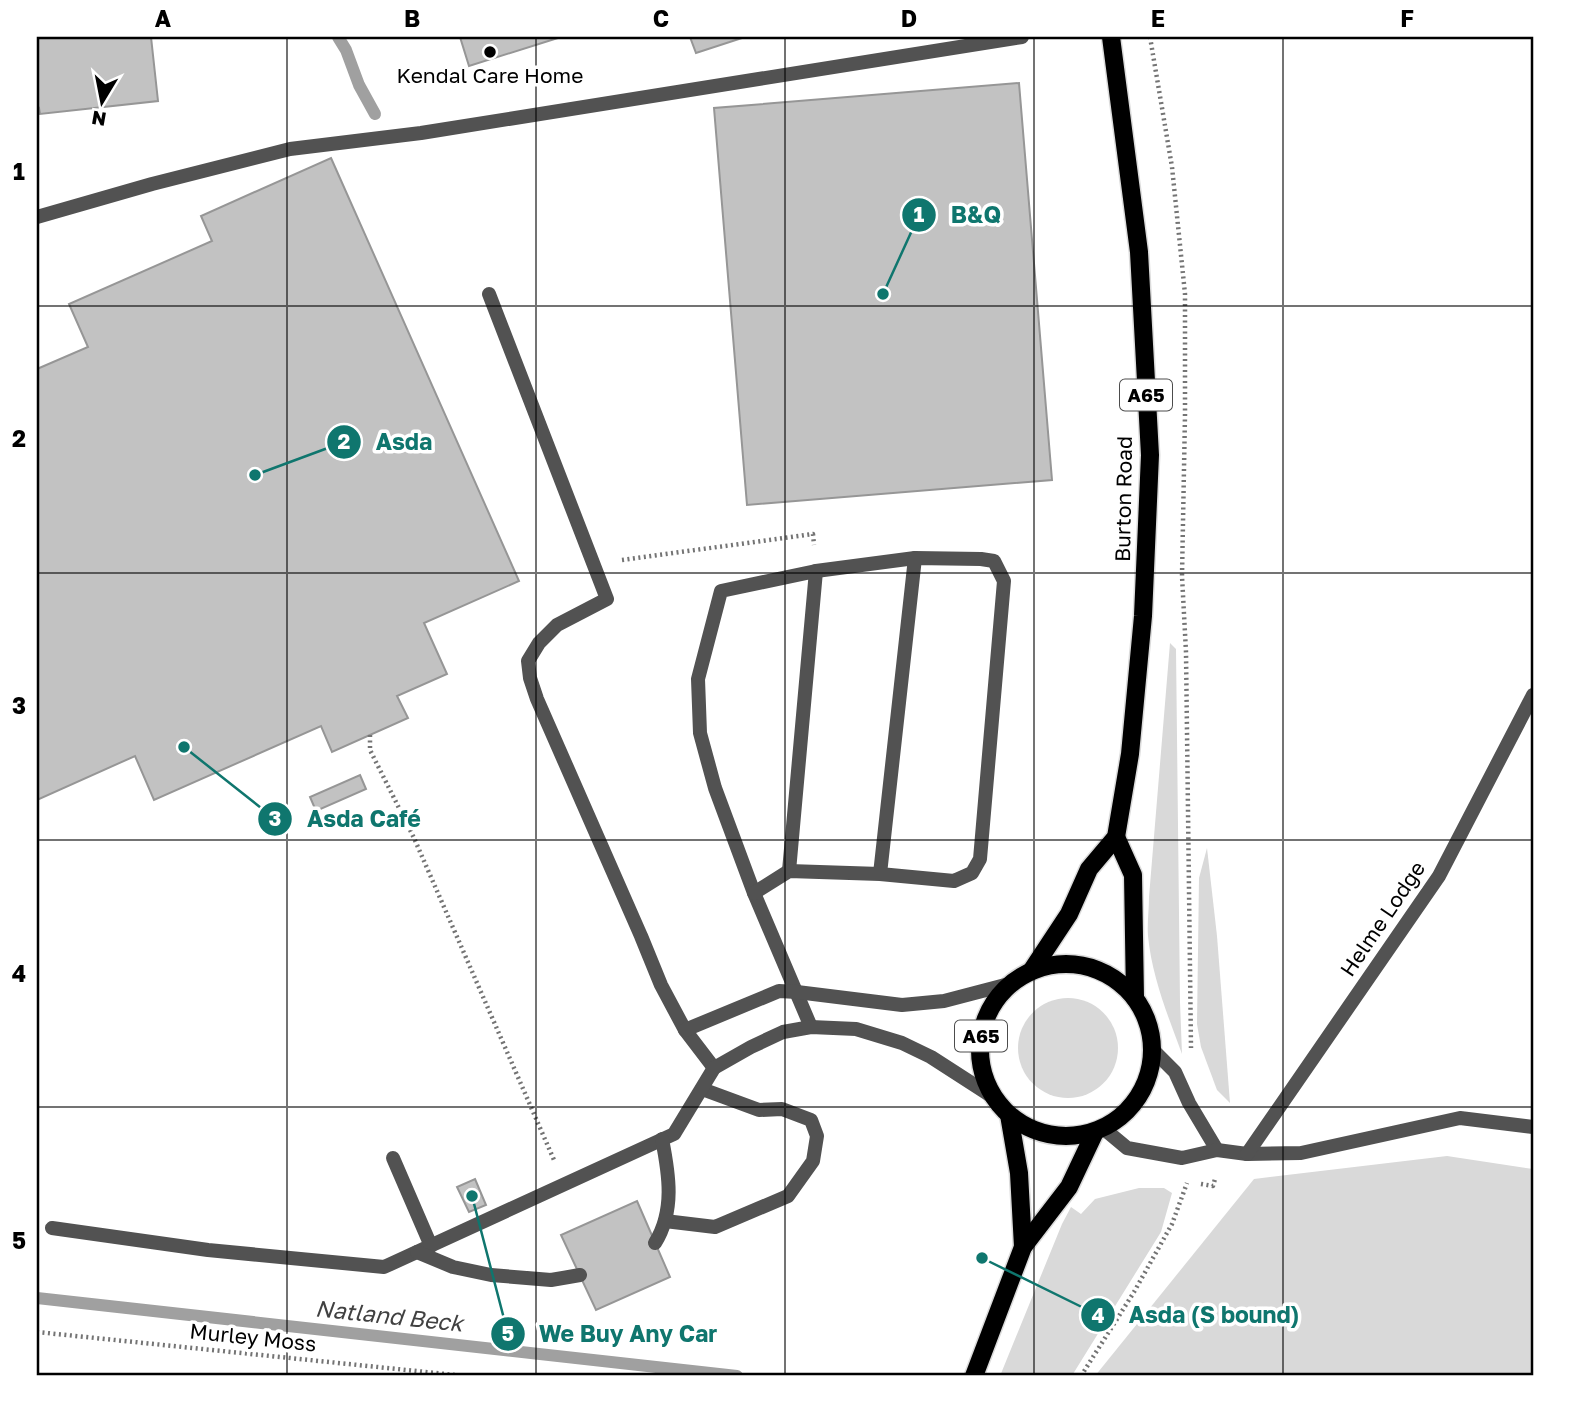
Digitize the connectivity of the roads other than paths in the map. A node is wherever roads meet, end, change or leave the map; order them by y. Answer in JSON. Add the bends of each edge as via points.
{"nodes":[{"id":1,"x":1021,"y":37,"type":"edge"},
{"id":2,"x":1111,"y":37,"type":"edge"},
{"id":3,"x":37,"y":217,"type":"edge"},
{"id":4,"x":489,"y":293,"type":"dead end"},
{"id":5,"x":915,"y":558,"type":"junction"},
{"id":6,"x":816,"y":571,"type":"junction"},
{"id":7,"x":1533,"y":695,"type":"edge"},
{"id":8,"x":1116,"y":836,"type":"junction"},
{"id":9,"x":789,"y":871,"type":"junction"},
{"id":10,"x":880,"y":874,"type":"junction"},
{"id":11,"x":754,"y":893,"type":"junction"},
{"id":12,"x":1032,"y":970,"type":"junction"},
{"id":13,"x":1009,"y":984,"type":"junction"},
{"id":14,"x":797,"y":992,"type":"junction"},
{"id":15,"x":1135,"y":998,"type":"junction"},
{"id":16,"x":811,"y":1027,"type":"junction"},
{"id":17,"x":685,"y":1030,"type":"junction"},
{"id":18,"x":1153,"y":1050,"type":"junction"},
{"id":19,"x":715,"y":1068,"type":"junction"},
{"id":20,"x":702,"y":1089,"type":"junction"},
{"id":21,"x":993,"y":1097,"type":"junction"},
{"id":22,"x":1009,"y":1115,"type":"junction"},
{"id":23,"x":1533,"y":1127,"type":"edge"},
{"id":24,"x":1099,"y":1130,"type":"junction"},
{"id":25,"x":662,"y":1139,"type":"junction"},
{"id":26,"x":1217,"y":1150,"type":"junction"},
{"id":27,"x":1247,"y":1154,"type":"junction"},
{"id":28,"x":393,"y":1158,"type":"dead end"},
{"id":29,"x":665,"y":1221,"type":"junction"},
{"id":30,"x":52,"y":1228,"type":"dead end"},
{"id":31,"x":655,"y":1243,"type":"dead end"},
{"id":32,"x":1023,"y":1247,"type":"junction"},
{"id":33,"x":424,"y":1249,"type":"junction"},
{"id":34,"x":580,"y":1275,"type":"dead end"},
{"id":35,"x":974,"y":1376,"type":"edge"}],
"edges":[{"from":1,"to":3,"type":"street","via":[[435,131],[290,149]]},
{"from":2,"to":8,"type":"main road","name":"Burton Road","number":"A65","via":[[1139,252],[1150,455],[1143,616],[1130,754]]},
{"from":4,"to":17,"type":"street","via":[[607,599],[557,625],[539,643],[528,661],[530,678],[601,849]]},
{"from":5,"to":6,"type":"street"},
{"from":5,"to":10,"type":"street"},
{"from":5,"to":10,"type":"street","via":[[994,561],[1004,581],[979,859],[972,873],[954,881]]},
{"from":6,"to":9,"type":"street"},
{"from":6,"to":11,"type":"street","via":[[721,591],[698,679],[700,733]]},
{"from":7,"to":27,"type":"street","name":"Helme Lodge","via":[[1439,876]]},
{"from":8,"to":12,"type":"main road","name":"Burton Road","number":"A65","via":[[1089,869],[1069,914]]},
{"from":8,"to":15,"type":"main road","number":"A65","via":[[1133,876]]},
{"from":9,"to":10,"type":"street"},
{"from":9,"to":11,"type":"street"},
{"from":11,"to":14,"type":"street"},
{"from":12,"to":13,"type":"main road","number":"A65"},
{"from":12,"to":15,"type":"main road","number":"A65","via":[[1060,963],[1088,966],[1114,978]]},
{"from":13,"to":14,"type":"street","via":[[944,1001],[902,1006]]},
{"from":13,"to":21,"type":"main road","number":"A65","via":[[982,1025],[982,1075]]},
{"from":14,"to":16,"type":"street"},
{"from":14,"to":17,"type":"street","via":[[779,991]]},
{"from":15,"to":18,"type":"main road","number":"A65","via":[[1149,1022]]},
{"from":16,"to":19,"type":"street","via":[[783,1032]]},
{"from":16,"to":21,"type":"street","via":[[856,1028],[902,1043]]},
{"from":17,"to":19,"type":"street"},
{"from":18,"to":24,"type":"main road","number":"A65","via":[[1150,1074],[1140,1096],[1124,1115]]},
{"from":18,"to":26,"type":"street","via":[[1175,1072]]},
{"from":19,"to":20,"type":"street"},
{"from":20,"to":25,"type":"street","via":[[674,1134]]},
{"from":20,"to":29,"type":"street","via":[[759,1110],[782,1109],[811,1120],[817,1136],[813,1161],[788,1196],[715,1227]]},
{"from":21,"to":22,"type":"main road","number":"A65"},
{"from":22,"to":24,"type":"main road","number":"A65","via":[[1049,1135],[1073,1137]]},
{"from":22,"to":32,"type":"main road","number":"A65","via":[[1019,1172]]},
{"from":23,"to":27,"type":"street","via":[[1460,1118],[1301,1153]]},
{"from":24,"to":26,"type":"street","via":[[1127,1148],[1182,1158]]},
{"from":24,"to":32,"type":"main road","number":"A65","via":[[1069,1187]]},
{"from":25,"to":29,"type":"street","via":[[669,1177]]},
{"from":25,"to":33,"type":"street"},
{"from":26,"to":27,"type":"street"},
{"from":28,"to":33,"type":"street"},
{"from":29,"to":31,"type":"street"},
{"from":30,"to":33,"type":"street","via":[[208,1250],[384,1267]]},
{"from":32,"to":35,"type":"main road","number":"A65"},
{"from":33,"to":34,"type":"street","via":[[453,1266],[491,1275],[551,1280]]}]}
